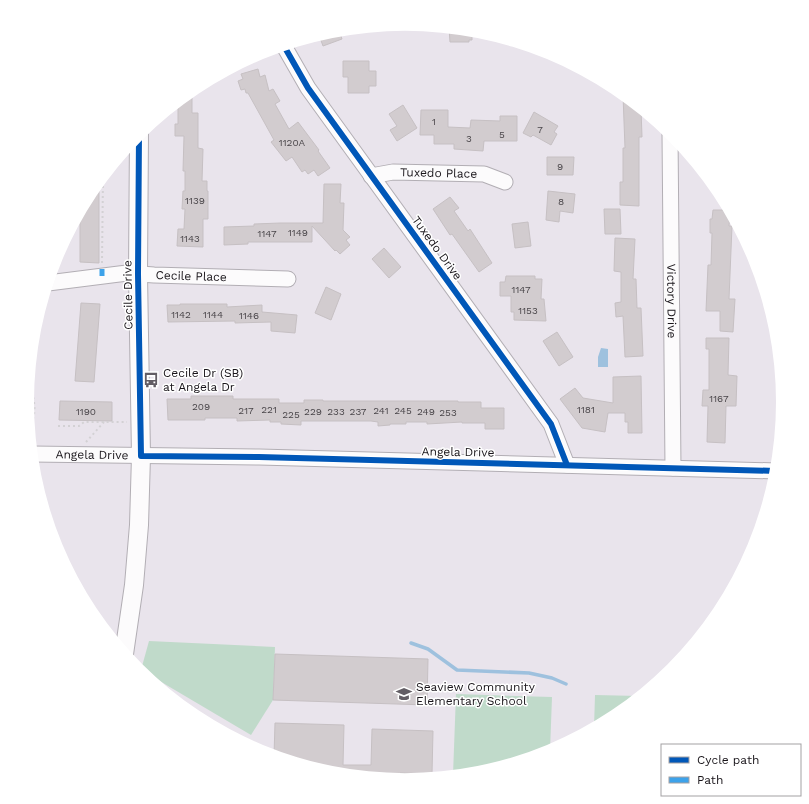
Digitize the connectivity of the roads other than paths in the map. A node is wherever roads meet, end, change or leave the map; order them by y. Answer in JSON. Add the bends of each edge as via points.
{"nodes":[{"id":1,"x":287,"y":51,"type":"edge"},
{"id":2,"x":139,"y":143,"type":"edge"},
{"id":3,"x":670,"y":143,"type":"edge"},
{"id":4,"x":371,"y":176,"type":"junction"},
{"id":5,"x":505,"y":182,"type":"dead end"},
{"id":6,"x":138,"y":274,"type":"junction"},
{"id":7,"x":288,"y":279,"type":"dead end"},
{"id":8,"x":53,"y":282,"type":"edge"},
{"id":9,"x":38,"y":454,"type":"edge"},
{"id":10,"x":141,"y":456,"type":"junction"},
{"id":11,"x":567,"y":465,"type":"junction"},
{"id":12,"x":673,"y":468,"type":"junction"},
{"id":13,"x":769,"y":470,"type":"edge"},
{"id":14,"x":125,"y":646,"type":"edge"}],
"edges":[{"from":1,"to":4,"type":"street","name":"Tuxedo Drive","via":[[308,88]]},
{"from":2,"to":6,"type":"street","name":"Cecile Drive"},
{"from":3,"to":12,"type":"street","name":"Victory Drive"},
{"from":4,"to":5,"type":"street","name":"Tuxedo Place","via":[[393,172],[484,174]]},
{"from":4,"to":11,"type":"street","name":"Tuxedo Drive","via":[[551,424]]},
{"from":6,"to":7,"type":"street","name":"Cecile Place"},
{"from":6,"to":8,"type":"street","name":"Cecile Place"},
{"from":6,"to":10,"type":"street","name":"Cecile Drive"},
{"from":9,"to":10,"type":"street","name":"Angela Drive"},
{"from":10,"to":11,"type":"street","name":"Angela Drive"},
{"from":10,"to":14,"type":"street","name":"Cecile Drive","via":[[138,548]]},
{"from":11,"to":12,"type":"street","name":"Angela Drive"},
{"from":12,"to":13,"type":"street","name":"Angela Drive"}]}
